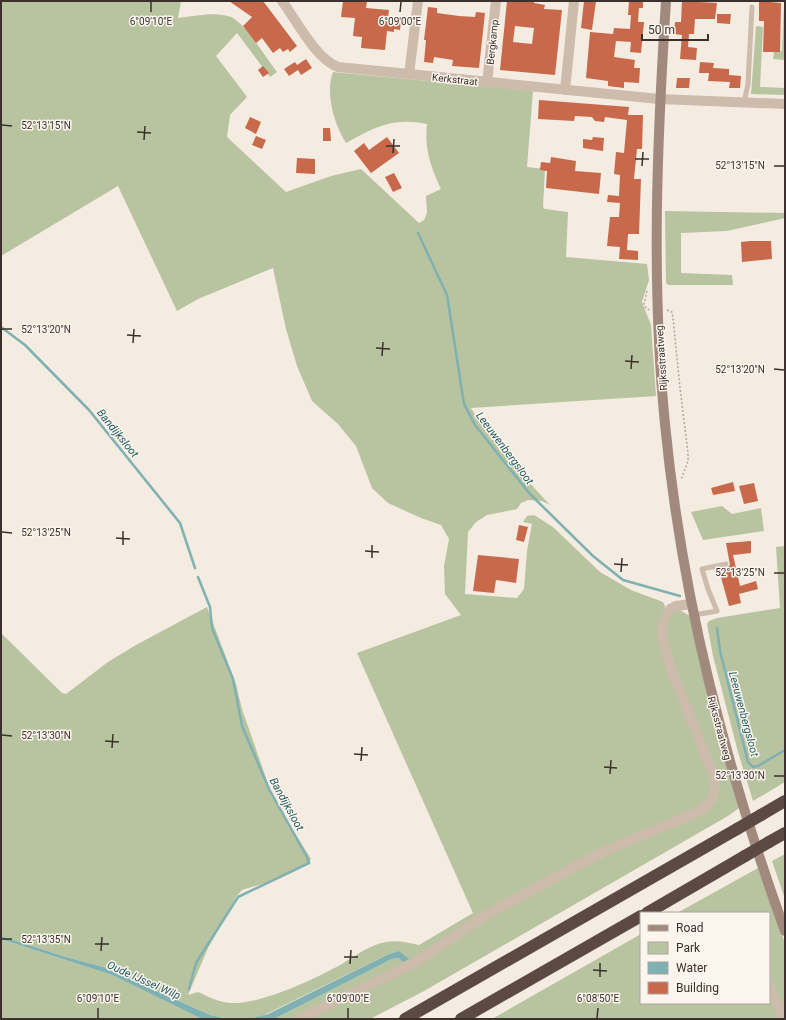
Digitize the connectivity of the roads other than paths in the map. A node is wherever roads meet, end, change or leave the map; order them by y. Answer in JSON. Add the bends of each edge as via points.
{"nodes":[{"id":1,"x":282,"y":1,"type":"edge"},
{"id":2,"x":418,"y":1,"type":"edge"},
{"id":3,"x":496,"y":1,"type":"edge"},
{"id":4,"x":574,"y":1,"type":"edge"},
{"id":5,"x":666,"y":1,"type":"edge"},
{"id":6,"x":752,"y":7,"type":"dead end"},
{"id":7,"x":409,"y":75,"type":"junction"},
{"id":8,"x":487,"y":83,"type":"junction"},
{"id":9,"x":565,"y":90,"type":"junction"},
{"id":10,"x":660,"y":99,"type":"junction"},
{"id":11,"x":744,"y":103,"type":"junction"},
{"id":12,"x":785,"y":104,"type":"edge"},
{"id":13,"x":726,"y":564,"type":"dead end"},
{"id":14,"x":691,"y":604,"type":"junction"},
{"id":15,"x":694,"y":615,"type":"junction"},
{"id":16,"x":785,"y":801,"type":"edge"},
{"id":17,"x":785,"y":833,"type":"edge"},
{"id":18,"x":649,"y":912,"type":"edge"},
{"id":19,"x":640,"y":917,"type":"edge"},
{"id":20,"x":785,"y":931,"type":"edge"},
{"id":21,"x":770,"y":988,"type":"edge"},
{"id":22,"x":299,"y":1019,"type":"edge"},
{"id":23,"x":405,"y":1019,"type":"edge"},
{"id":24,"x":461,"y":1019,"type":"edge"},
{"id":25,"x":784,"y":1019,"type":"edge"}],
"edges":[{"from":1,"to":7,"type":"street","name":"Kerkstraat","via":[[328,63],[338,67]]},
{"from":2,"to":7,"type":"street"},
{"from":3,"to":8,"type":"street","name":"Bergkamp"},
{"from":4,"to":9,"type":"street"},
{"from":5,"to":10,"type":"main road","name":"Rijksstraatweg"},
{"from":6,"to":11,"type":"lane","via":[[748,84]]},
{"from":7,"to":8,"type":"street","name":"Kerkstraat"},
{"from":8,"to":9,"type":"street","name":"Kerkstraat"},
{"from":9,"to":10,"type":"street","name":"Kerkstraat"},
{"from":10,"to":11,"type":"street"},
{"from":10,"to":14,"type":"main road","name":"Rijksstraatweg","via":[[656,221],[660,352],[670,467]]},
{"from":11,"to":12,"type":"street"},
{"from":13,"to":15,"type":"lane","via":[[702,569],[717,610]]},
{"from":14,"to":15,"type":"main road","name":"Rijksstraatweg"},
{"from":14,"to":22,"type":"street","via":[[673,607],[667,613],[662,637],[671,670],[712,771],[715,789],[708,805],[698,812],[593,857],[486,915],[416,962]]},
{"from":15,"to":20,"type":"main road","name":"Rijksstraatweg","via":[[736,787]]},
{"from":16,"to":23,"type":"highway","bridge":true},
{"from":17,"to":18,"type":"highway","bridge":true},
{"from":19,"to":24,"type":"highway"},
{"from":21,"to":25,"type":"street"}]}
